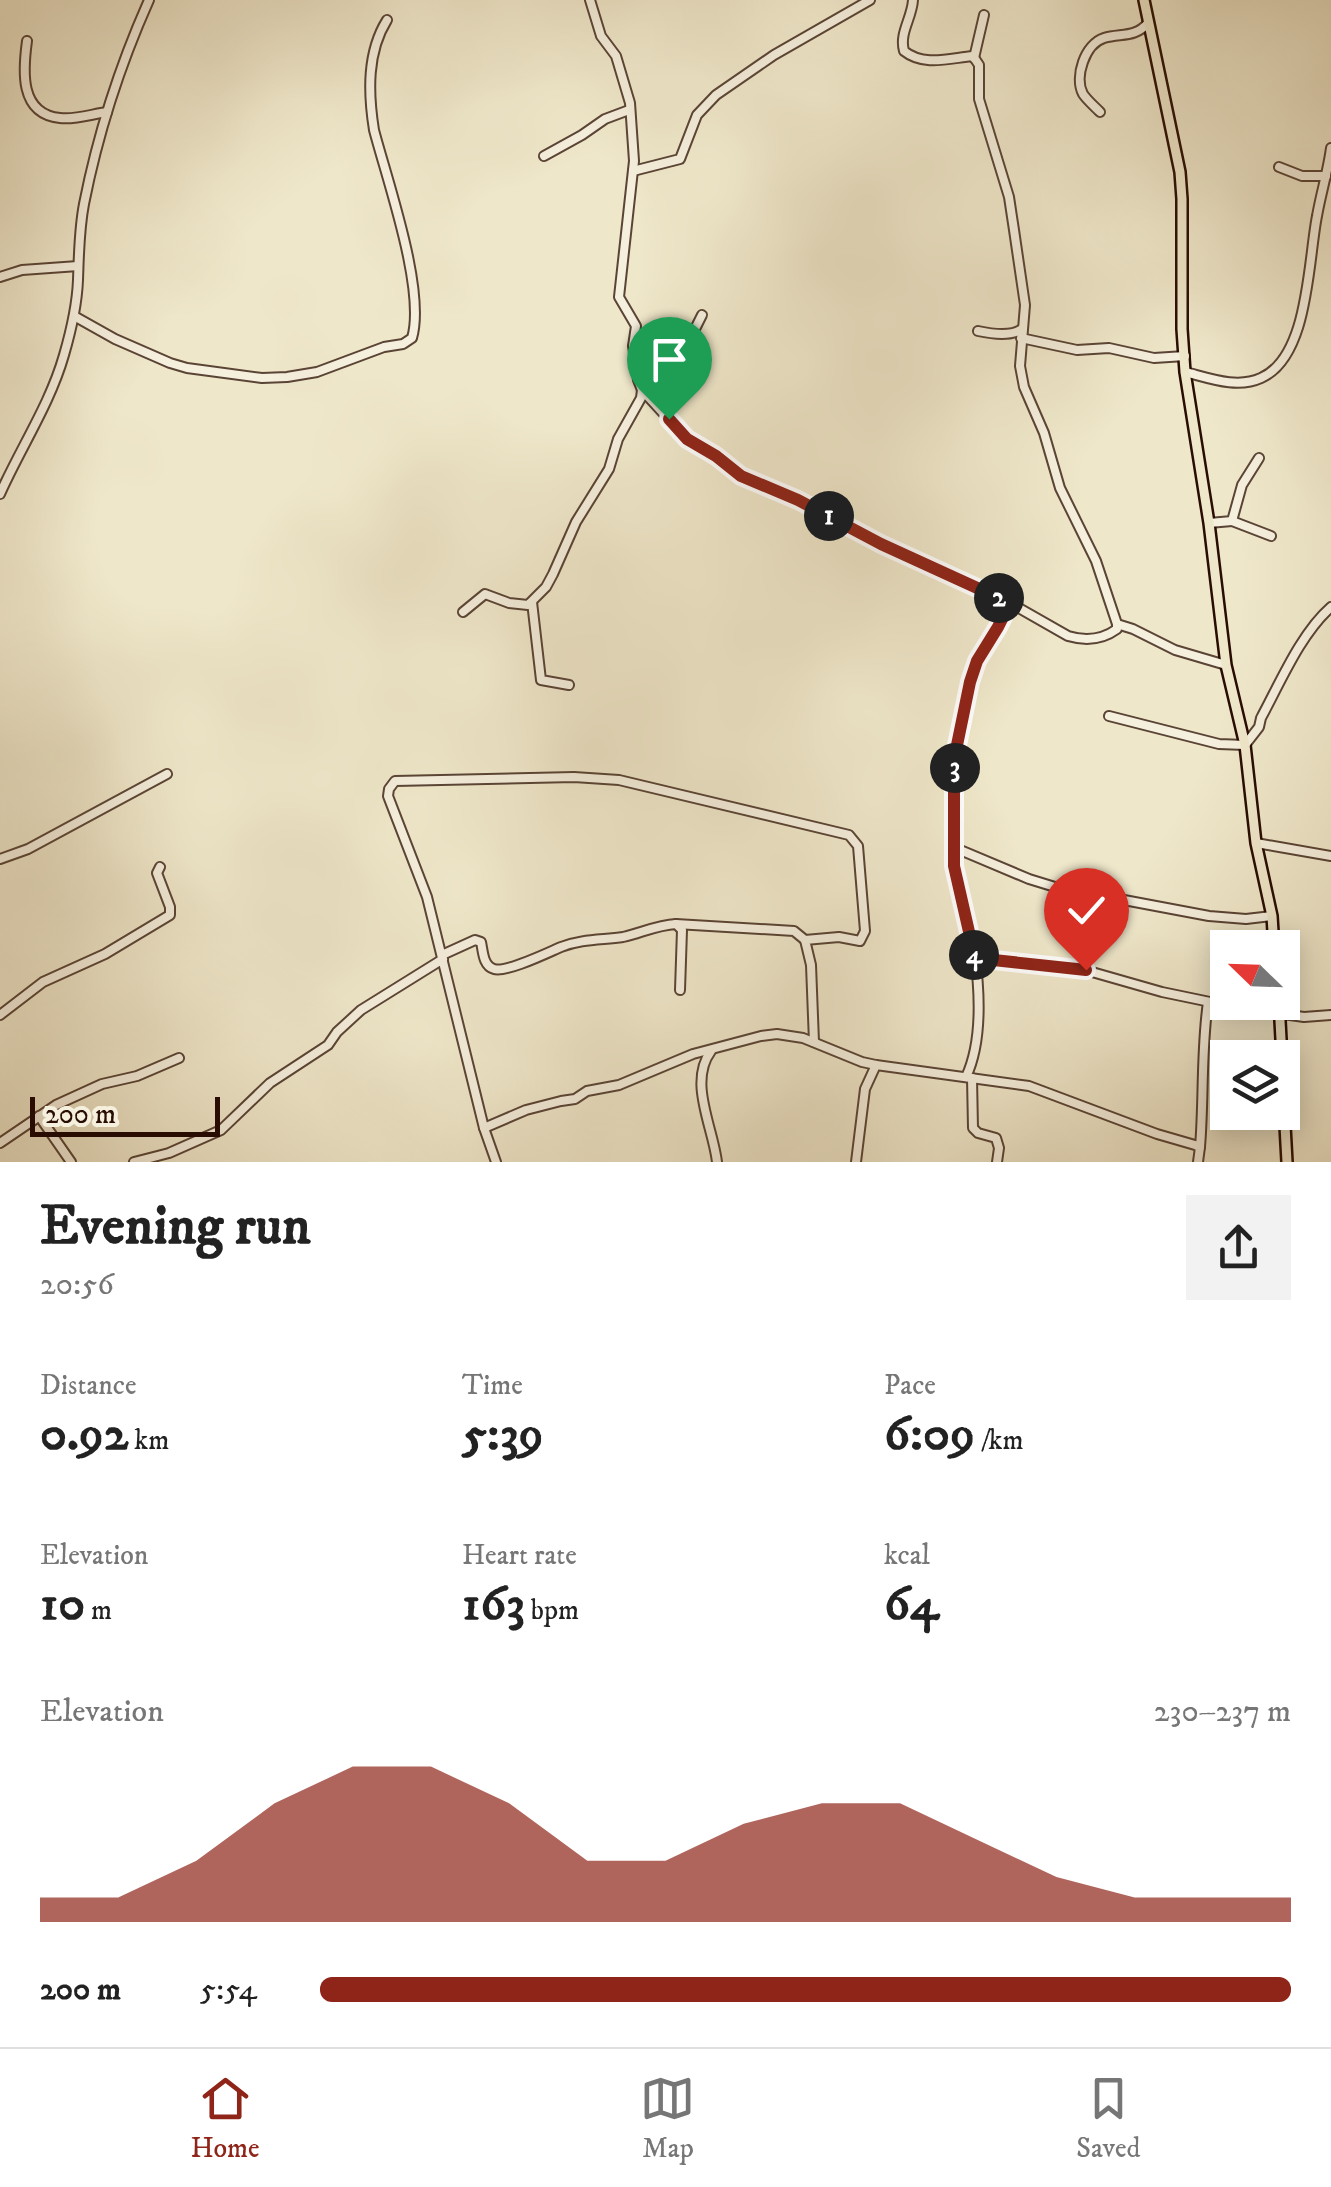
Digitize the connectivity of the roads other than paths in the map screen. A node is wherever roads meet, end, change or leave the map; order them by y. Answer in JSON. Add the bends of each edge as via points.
{"nodes":[{"id":1,"x":149,"y":0,"type":"edge"},
{"id":2,"x":590,"y":0,"type":"edge"},
{"id":3,"x":870,"y":0,"type":"edge"},
{"id":4,"x":913,"y":0,"type":"edge"},
{"id":5,"x":1144,"y":0,"type":"edge"},
{"id":6,"x":984,"y":15,"type":"dead end"},
{"id":7,"x":387,"y":20,"type":"dead end"},
{"id":8,"x":1148,"y":23,"type":"junction"},
{"id":9,"x":26,"y":41,"type":"dead end"},
{"id":10,"x":974,"y":58,"type":"junction"},
{"id":11,"x":629,"y":110,"type":"junction"},
{"id":12,"x":107,"y":112,"type":"junction"},
{"id":13,"x":1100,"y":112,"type":"dead end"},
{"id":14,"x":1331,"y":148,"type":"edge"},
{"id":15,"x":544,"y":156,"type":"dead end"},
{"id":16,"x":1279,"y":167,"type":"dead end"},
{"id":17,"x":633,"y":171,"type":"junction"},
{"id":18,"x":1326,"y":176,"type":"junction"},
{"id":19,"x":78,"y":266,"type":"junction"},
{"id":20,"x":0,"y":277,"type":"edge"},
{"id":21,"x":702,"y":315,"type":"dead end"},
{"id":22,"x":74,"y":316,"type":"junction"},
{"id":23,"x":978,"y":331,"type":"dead end"},
{"id":24,"x":1022,"y":334,"type":"junction"},
{"id":25,"x":1185,"y":356,"type":"junction"},
{"id":26,"x":635,"y":362,"type":"junction"},
{"id":27,"x":1185,"y":372,"type":"junction"},
{"id":28,"x":642,"y":390,"type":"junction"},
{"id":29,"x":1259,"y":458,"type":"dead end"},
{"id":30,"x":0,"y":494,"type":"edge"},
{"id":31,"x":1232,"y":521,"type":"junction"},
{"id":32,"x":1208,"y":522,"type":"junction"},
{"id":33,"x":1271,"y":536,"type":"dead end"},
{"id":34,"x":532,"y":602,"type":"junction"},
{"id":35,"x":1010,"y":603,"type":"junction"},
{"id":36,"x":1331,"y":607,"type":"edge"},
{"id":37,"x":463,"y":612,"type":"dead end"},
{"id":38,"x":1116,"y":624,"type":"junction"},
{"id":39,"x":1226,"y":665,"type":"junction"},
{"id":40,"x":570,"y":684,"type":"dead end"},
{"id":41,"x":1109,"y":716,"type":"dead end"},
{"id":42,"x":1246,"y":745,"type":"junction"},
{"id":43,"x":167,"y":774,"type":"dead end"},
{"id":44,"x":1256,"y":843,"type":"junction"},
{"id":45,"x":954,"y":847,"type":"junction"},
{"id":46,"x":1331,"y":856,"type":"edge"},
{"id":47,"x":0,"y":860,"type":"edge"},
{"id":48,"x":160,"y":867,"type":"dead end"},
{"id":49,"x":1272,"y":916,"type":"junction"},
{"id":50,"x":676,"y":924,"type":"junction"},
{"id":51,"x":1273,"y":930,"type":"edge"},
{"id":52,"x":805,"y":940,"type":"junction"},
{"id":53,"x":443,"y":957,"type":"junction"},
{"id":54,"x":975,"y":958,"type":"junction"},
{"id":55,"x":680,"y":990,"type":"dead end"},
{"id":56,"x":1208,"y":1002,"type":"joint"},
{"id":57,"x":1331,"y":1015,"type":"edge"},
{"id":58,"x":0,"y":1016,"type":"edge"},
{"id":59,"x":1300,"y":1016,"type":"edge"},
{"id":60,"x":814,"y":1042,"type":"junction"},
{"id":61,"x":713,"y":1049,"type":"junction"},
{"id":62,"x":179,"y":1058,"type":"dead end"},
{"id":63,"x":876,"y":1065,"type":"junction"},
{"id":64,"x":969,"y":1078,"type":"junction"},
{"id":65,"x":39,"y":1116,"type":"junction"},
{"id":66,"x":484,"y":1128,"type":"junction"},
{"id":67,"x":1285,"y":1130,"type":"edge"},
{"id":68,"x":0,"y":1143,"type":"edge"},
{"id":69,"x":1200,"y":1148,"type":"junction"},
{"id":70,"x":70,"y":1162,"type":"edge"},
{"id":71,"x":134,"y":1162,"type":"edge"},
{"id":72,"x":496,"y":1162,"type":"edge"},
{"id":73,"x":717,"y":1162,"type":"edge"},
{"id":74,"x":856,"y":1162,"type":"edge"},
{"id":75,"x":997,"y":1162,"type":"edge"},
{"id":76,"x":1198,"y":1162,"type":"edge"},
{"id":77,"x":1287,"y":1162,"type":"edge"}],
"edges":[{"from":1,"to":12,"type":"street"},
{"from":2,"to":11,"type":"street","via":[[601,36],[616,56]]},
{"from":3,"to":17,"type":"street","via":[[716,95],[696,116],[680,159]]},
{"from":4,"to":10,"type":"street","via":[[904,51],[916,59]]},
{"from":5,"to":8,"type":"main road"},
{"from":6,"to":10,"type":"street"},
{"from":7,"to":22,"type":"street","via":[[376,38],[371,109],[409,266],[412,338],[317,372],[262,378],[187,368]]},
{"from":8,"to":13,"type":"street","via":[[1090,48],[1081,88]]},
{"from":8,"to":25,"type":"main road","via":[[1180,172]]},
{"from":9,"to":12,"type":"street","via":[[26,88],[40,111],[64,119]]},
{"from":10,"to":24,"type":"street","via":[[1009,198]]},
{"from":11,"to":15,"type":"street"},
{"from":11,"to":17,"type":"street"},
{"from":12,"to":19,"type":"street","via":[[84,201]]},
{"from":14,"to":18,"type":"street"},
{"from":16,"to":18,"type":"street"},
{"from":17,"to":26,"type":"street","via":[[619,297],[636,326]]},
{"from":18,"to":27,"type":"street","via":[[1301,318],[1282,361],[1251,382]]},
{"from":19,"to":20,"type":"street"},
{"from":19,"to":22,"type":"street"},
{"from":21,"to":26,"type":"street","via":[[687,345]]},
{"from":22,"to":30,"type":"street","via":[[47,400]]},
{"from":23,"to":24,"type":"street"},
{"from":24,"to":25,"type":"street","via":[[1077,350]]},
{"from":24,"to":38,"type":"street","via":[[1024,386]]},
{"from":25,"to":27,"type":"main road"},
{"from":26,"to":28,"type":"street"},
{"from":27,"to":32,"type":"main road"},
{"from":28,"to":34,"type":"street","via":[[606,476]]},
{"from":28,"to":35,"type":"street","via":[[687,439],[741,476]]},
{"from":29,"to":31,"type":"street"},
{"from":31,"to":32,"type":"street"},
{"from":31,"to":33,"type":"street"},
{"from":32,"to":39,"type":"main road"},
{"from":34,"to":37,"type":"street","via":[[524,606],[485,594]]},
{"from":34,"to":40,"type":"street","via":[[541,680]]},
{"from":35,"to":38,"type":"street","via":[[1078,639],[1105,637]]},
{"from":35,"to":45,"type":"street","via":[[977,661],[967,696],[954,772]]},
{"from":36,"to":42,"type":"street","via":[[1303,642]]},
{"from":38,"to":39,"type":"street"},
{"from":39,"to":42,"type":"main road"},
{"from":41,"to":42,"type":"street"},
{"from":42,"to":44,"type":"main road"},
{"from":43,"to":47,"type":"street"},
{"from":44,"to":46,"type":"street"},
{"from":44,"to":49,"type":"main road"},
{"from":45,"to":49,"type":"street","via":[[1055,888],[1208,916]]},
{"from":45,"to":54,"type":"street"},
{"from":48,"to":58,"type":"street","via":[[170,915],[43,982]]},
{"from":49,"to":51,"type":"main road"},
{"from":50,"to":52,"type":"street","via":[[794,932]]},
{"from":50,"to":53,"type":"street","via":[[576,942],[498,970],[485,962],[478,940]]},
{"from":50,"to":55,"type":"street","via":[[682,930]]},
{"from":52,"to":53,"type":"street","via":[[863,937],[858,846],[849,835],[618,780],[395,781],[388,796]]},
{"from":52,"to":60,"type":"street"},
{"from":53,"to":66,"type":"street"},
{"from":53,"to":71,"type":"street","via":[[361,1010],[221,1130]]},
{"from":54,"to":56,"type":"street","via":[[1086,970]]},
{"from":54,"to":64,"type":"street","via":[[977,1025]]},
{"from":56,"to":69,"type":"street"},
{"from":57,"to":59,"type":"street"},
{"from":60,"to":61,"type":"street","via":[[777,1034]]},
{"from":60,"to":63,"type":"street"},
{"from":61,"to":66,"type":"street"},
{"from":61,"to":73,"type":"street","via":[[701,1074]]},
{"from":62,"to":65,"type":"street","via":[[102,1084]]},
{"from":63,"to":64,"type":"street"},
{"from":63,"to":74,"type":"street"},
{"from":64,"to":69,"type":"street","via":[[1044,1091]]},
{"from":64,"to":75,"type":"street","via":[[973,1128],[999,1142]]},
{"from":65,"to":68,"type":"street"},
{"from":65,"to":70,"type":"street"},
{"from":66,"to":72,"type":"street"},
{"from":67,"to":77,"type":"main road"},
{"from":69,"to":76,"type":"street"}]}
